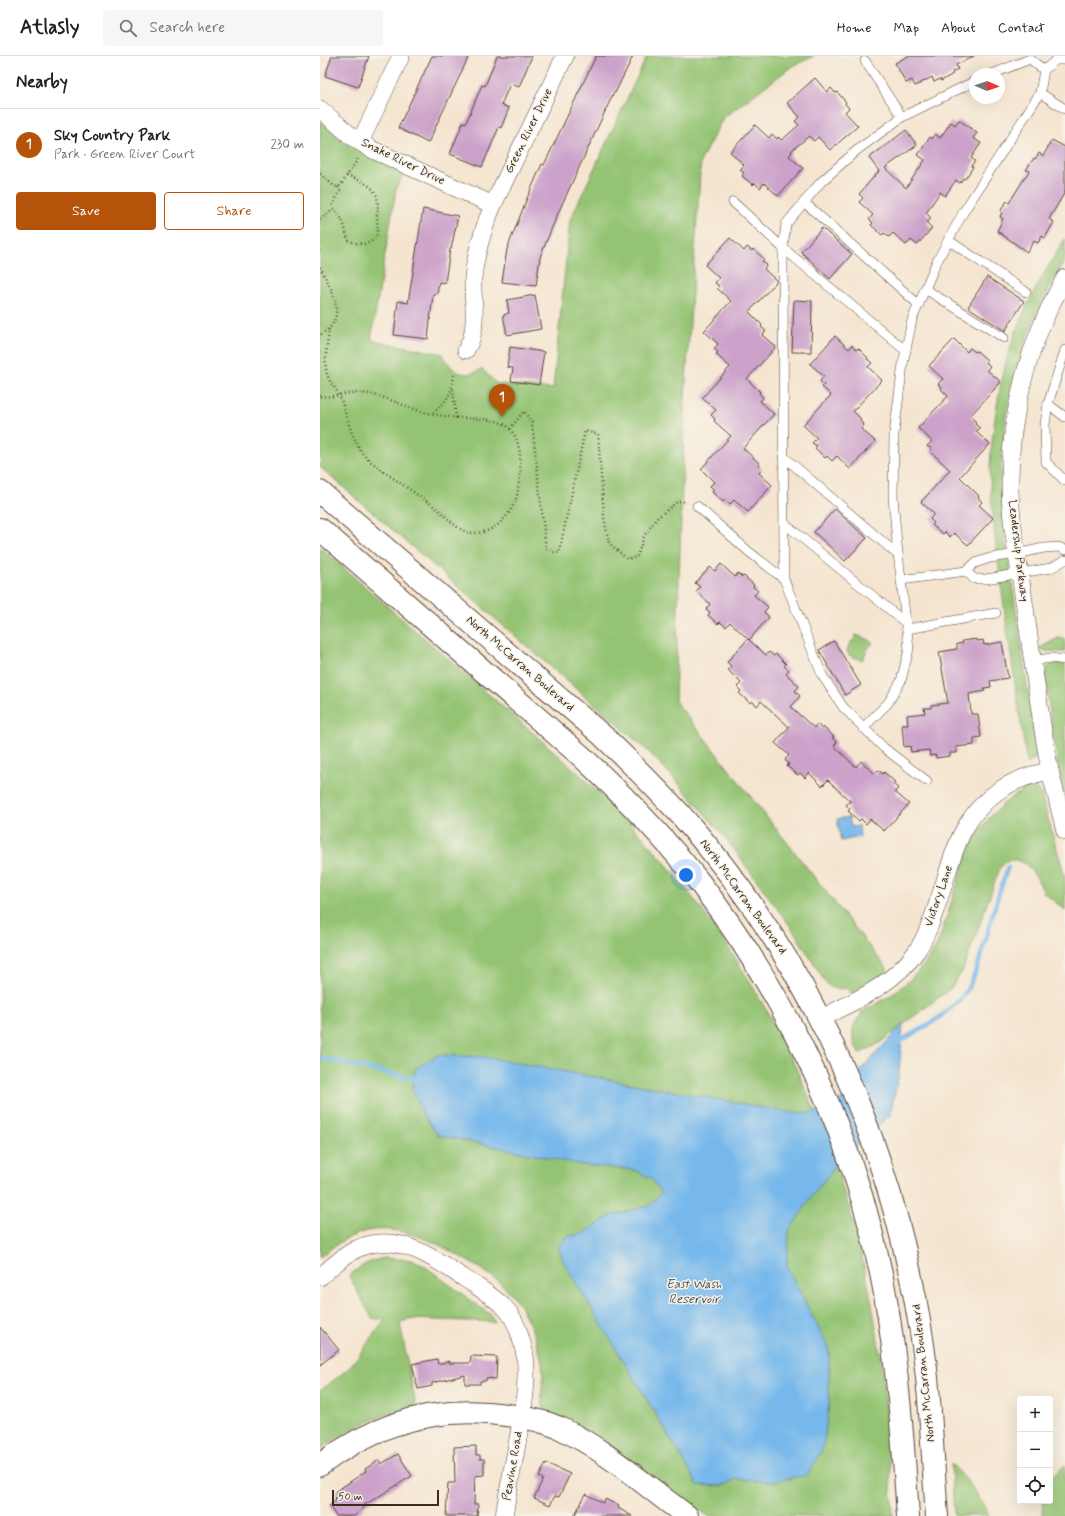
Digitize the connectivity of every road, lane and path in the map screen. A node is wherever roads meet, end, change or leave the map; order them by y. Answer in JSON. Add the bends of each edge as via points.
{"nodes":[{"id":1,"x":401,"y":56,"type":"edge"},
{"id":2,"x":565,"y":56,"type":"edge"},
{"id":3,"x":1030,"y":58,"type":"edge"},
{"id":4,"x":1065,"y":60,"type":"edge"},
{"id":5,"x":865,"y":61,"type":"dead end"},
{"id":6,"x":1005,"y":69,"type":"edge"},
{"id":7,"x":1044,"y":70,"type":"junction"},
{"id":8,"x":969,"y":84,"type":"edge"},
{"id":9,"x":1040,"y":93,"type":"junction"},
{"id":10,"x":320,"y":109,"type":"edge"},
{"id":11,"x":1065,"y":109,"type":"edge"},
{"id":12,"x":902,"y":118,"type":"junction"},
{"id":13,"x":360,"y":149,"type":"junction"},
{"id":14,"x":320,"y":174,"type":"edge"},
{"id":15,"x":347,"y":175,"type":"junction"},
{"id":16,"x":338,"y":187,"type":"junction"},
{"id":17,"x":733,"y":202,"type":"dead end"},
{"id":18,"x":804,"y":202,"type":"junction"},
{"id":19,"x":493,"y":205,"type":"junction"},
{"id":20,"x":333,"y":210,"type":"junction"},
{"id":21,"x":320,"y":219,"type":"edge"},
{"id":22,"x":948,"y":240,"type":"junction"},
{"id":23,"x":783,"y":248,"type":"junction"},
{"id":24,"x":320,"y":267,"type":"edge"},
{"id":25,"x":1065,"y":278,"type":"edge"},
{"id":26,"x":925,"y":289,"type":"junction"},
{"id":27,"x":1026,"y":292,"type":"dead end"},
{"id":28,"x":919,"y":305,"type":"junction"},
{"id":29,"x":329,"y":328,"type":"junction"},
{"id":30,"x":320,"y":335,"type":"edge"},
{"id":31,"x":1004,"y":338,"type":"dead end"},
{"id":32,"x":466,"y":350,"type":"dead end"},
{"id":33,"x":1065,"y":350,"type":"edge"},
{"id":34,"x":906,"y":351,"type":"junction"},
{"id":35,"x":454,"y":375,"type":"dead end"},
{"id":36,"x":452,"y":389,"type":"junction"},
{"id":37,"x":340,"y":395,"type":"junction"},
{"id":38,"x":320,"y":396,"type":"edge"},
{"id":39,"x":1048,"y":404,"type":"junction"},
{"id":40,"x":433,"y":413,"type":"junction"},
{"id":41,"x":1065,"y":417,"type":"edge"},
{"id":42,"x":456,"y":418,"type":"junction"},
{"id":43,"x":510,"y":429,"type":"junction"},
{"id":44,"x":784,"y":456,"type":"junction"},
{"id":45,"x":1065,"y":481,"type":"edge"},
{"id":46,"x":320,"y":492,"type":"edge"},
{"id":47,"x":697,"y":506,"type":"joint"},
{"id":48,"x":784,"y":523,"type":"junction"},
{"id":49,"x":320,"y":529,"type":"edge"},
{"id":50,"x":1065,"y":550,"type":"edge"},
{"id":51,"x":898,"y":554,"type":"junction"},
{"id":52,"x":1017,"y":554,"type":"junction"},
{"id":53,"x":1065,"y":560,"type":"edge"},
{"id":54,"x":966,"y":571,"type":"junction"},
{"id":55,"x":1020,"y":574,"type":"junction"},
{"id":56,"x":784,"y":579,"type":"junction"},
{"id":57,"x":901,"y":580,"type":"junction"},
{"id":58,"x":996,"y":613,"type":"dead end"},
{"id":59,"x":907,"y":626,"type":"junction"},
{"id":60,"x":1065,"y":660,"type":"edge"},
{"id":61,"x":1032,"y":661,"type":"junction"},
{"id":62,"x":863,"y":728,"type":"junction"},
{"id":63,"x":1050,"y":771,"type":"junction"},
{"id":64,"x":927,"y":781,"type":"dead end"},
{"id":65,"x":1065,"y":831,"type":"edge"},
{"id":66,"x":773,"y":992,"type":"junction"},
{"id":67,"x":820,"y":1019,"type":"junction"},
{"id":68,"x":795,"y":1033,"type":"junction"},
{"id":69,"x":843,"y":1066,"type":"junction"},
{"id":70,"x":320,"y":1277,"type":"edge"},
{"id":71,"x":522,"y":1417,"type":"junction"},
{"id":72,"x":320,"y":1465,"type":"edge"},
{"id":73,"x":504,"y":1516,"type":"edge"},
{"id":74,"x":687,"y":1516,"type":"edge"},
{"id":75,"x":908,"y":1516,"type":"edge"},
{"id":76,"x":937,"y":1516,"type":"edge"}],
"edges":[{"from":1,"to":13,"type":"street"},
{"from":2,"to":19,"type":"street","name":"Green River Drive"},
{"from":3,"to":6,"type":"lane"},
{"from":3,"to":7,"type":"lane"},
{"from":4,"to":7,"type":"lane","via":[[1056,60]]},
{"from":5,"to":12,"type":"lane"},
{"from":7,"to":9,"type":"lane"},
{"from":8,"to":12,"type":"lane"},
{"from":9,"to":11,"type":"lane"},
{"from":9,"to":22,"type":"lane"},
{"from":10,"to":13,"type":"street","name":"Snake River Drive"},
{"from":12,"to":18,"type":"lane","via":[[856,151],[821,182]]},
{"from":13,"to":15,"type":"path"},
{"from":13,"to":19,"type":"street","name":"Snake River Drive","via":[[371,149]]},
{"from":14,"to":16,"type":"path"},
{"from":15,"to":16,"type":"path"},
{"from":15,"to":20,"type":"path","via":[[368,185],[375,192],[378,202],[377,233],[372,241],[356,244],[348,240],[343,221]]},
{"from":16,"to":20,"type":"path","via":[[340,191],[332,206]]},
{"from":17,"to":23,"type":"lane"},
{"from":18,"to":23,"type":"lane","via":[[786,224]]},
{"from":18,"to":28,"type":"lane"},
{"from":19,"to":32,"type":"street","name":"Green River Drive","via":[[477,252],[473,278],[475,322]]},
{"from":20,"to":21,"type":"path"},
{"from":22,"to":26,"type":"lane"},
{"from":22,"to":27,"type":"lane"},
{"from":23,"to":34,"type":"lane"},
{"from":23,"to":44,"type":"lane"},
{"from":24,"to":29,"type":"path","via":[[334,296],[337,310],[335,320]]},
{"from":25,"to":52,"type":"street","name":"Leadership Parkway","via":[[1050,304],[1031,352],[1013,426],[1010,486]]},
{"from":26,"to":28,"type":"lane"},
{"from":26,"to":31,"type":"lane"},
{"from":28,"to":34,"type":"lane","via":[[912,320]]},
{"from":29,"to":30,"type":"path"},
{"from":29,"to":37,"type":"path","via":[[326,362],[328,378]]},
{"from":33,"to":39,"type":"lane"},
{"from":34,"to":51,"type":"lane","via":[[894,434],[893,496]]},
{"from":35,"to":36,"type":"path"},
{"from":36,"to":40,"type":"path","via":[[448,399]]},
{"from":36,"to":42,"type":"path"},
{"from":37,"to":38,"type":"path"},
{"from":37,"to":40,"type":"path","via":[[374,395],[416,410]]},
{"from":37,"to":43,"type":"path","via":[[349,428],[361,452],[436,508],[451,523],[462,531],[472,533],[484,532],[496,526],[509,512],[517,497],[520,453],[517,437]]},
{"from":39,"to":41,"type":"lane"},
{"from":39,"to":45,"type":"lane","via":[[1045,424],[1046,462]]},
{"from":40,"to":42,"type":"path"},
{"from":42,"to":43,"type":"path","via":[[500,422]]},
{"from":43,"to":47,"type":"path","via":[[524,411],[532,423],[546,549],[550,551],[560,553],[585,431],[598,434],[604,517],[609,543],[627,559],[637,557],[644,536],[657,518],[678,501]]},
{"from":44,"to":48,"type":"lane"},
{"from":44,"to":51,"type":"lane"},
{"from":46,"to":67,"type":"main road","name":"North McCarran Boulevard","via":[[603,736],[681,815],[757,912],[790,964]]},
{"from":47,"to":56,"type":"lane"},
{"from":48,"to":56,"type":"lane"},
{"from":48,"to":59,"type":"lane"},
{"from":49,"to":66,"type":"main road","via":[[617,789],[699,882],[734,930]]},
{"from":50,"to":52,"type":"lane","via":[[1059,547],[1044,548]]},
{"from":51,"to":57,"type":"lane"},
{"from":52,"to":54,"type":"lane","via":[[990,558],[975,563]]},
{"from":52,"to":55,"type":"street","name":"Leadership Parkway"},
{"from":53,"to":55,"type":"lane","via":[[1051,568]]},
{"from":54,"to":55,"type":"lane","via":[[974,579],[986,580]]},
{"from":54,"to":57,"type":"lane"},
{"from":55,"to":61,"type":"street","name":"Leadership Parkway"},
{"from":56,"to":62,"type":"lane","via":[[822,675],[843,707]]},
{"from":57,"to":59,"type":"lane"},
{"from":58,"to":59,"type":"lane"},
{"from":59,"to":62,"type":"lane","via":[[909,649],[901,681],[888,703]]},
{"from":60,"to":61,"type":"lane","via":[[1051,658]]},
{"from":61,"to":63,"type":"street","name":"Leadership Parkway"},
{"from":62,"to":64,"type":"lane","via":[[884,748]]},
{"from":63,"to":65,"type":"street","name":"Leadership Parkway"},
{"from":63,"to":67,"type":"street","name":"Victory Lane","via":[[1017,779],[989,798],[964,828],[926,935],[916,952],[887,982]]},
{"from":66,"to":67,"type":"main road","via":[[807,1019]]},
{"from":66,"to":68,"type":"main road"},
{"from":67,"to":69,"type":"main road","name":"North McCarran Boulevard"},
{"from":68,"to":69,"type":"main road","via":[[811,1034]]},
{"from":68,"to":75,"type":"main road","via":[[834,1119],[863,1201],[875,1248],[894,1345]]},
{"from":69,"to":76,"type":"main road","name":"North McCarran Boulevard","via":[[861,1110],[896,1213],[911,1274],[923,1348]]},
{"from":70,"to":71,"type":"street","name":"Peavine Road","via":[[351,1252],[379,1242],[397,1244],[430,1257],[492,1296],[508,1311],[518,1330],[525,1354]]},
{"from":71,"to":72,"type":"main road","via":[[486,1412],[452,1412],[413,1419],[372,1432]]},
{"from":71,"to":73,"type":"street","name":"Peavine Road"},
{"from":71,"to":74,"type":"main road","via":[[558,1428],[584,1441]]}]}
